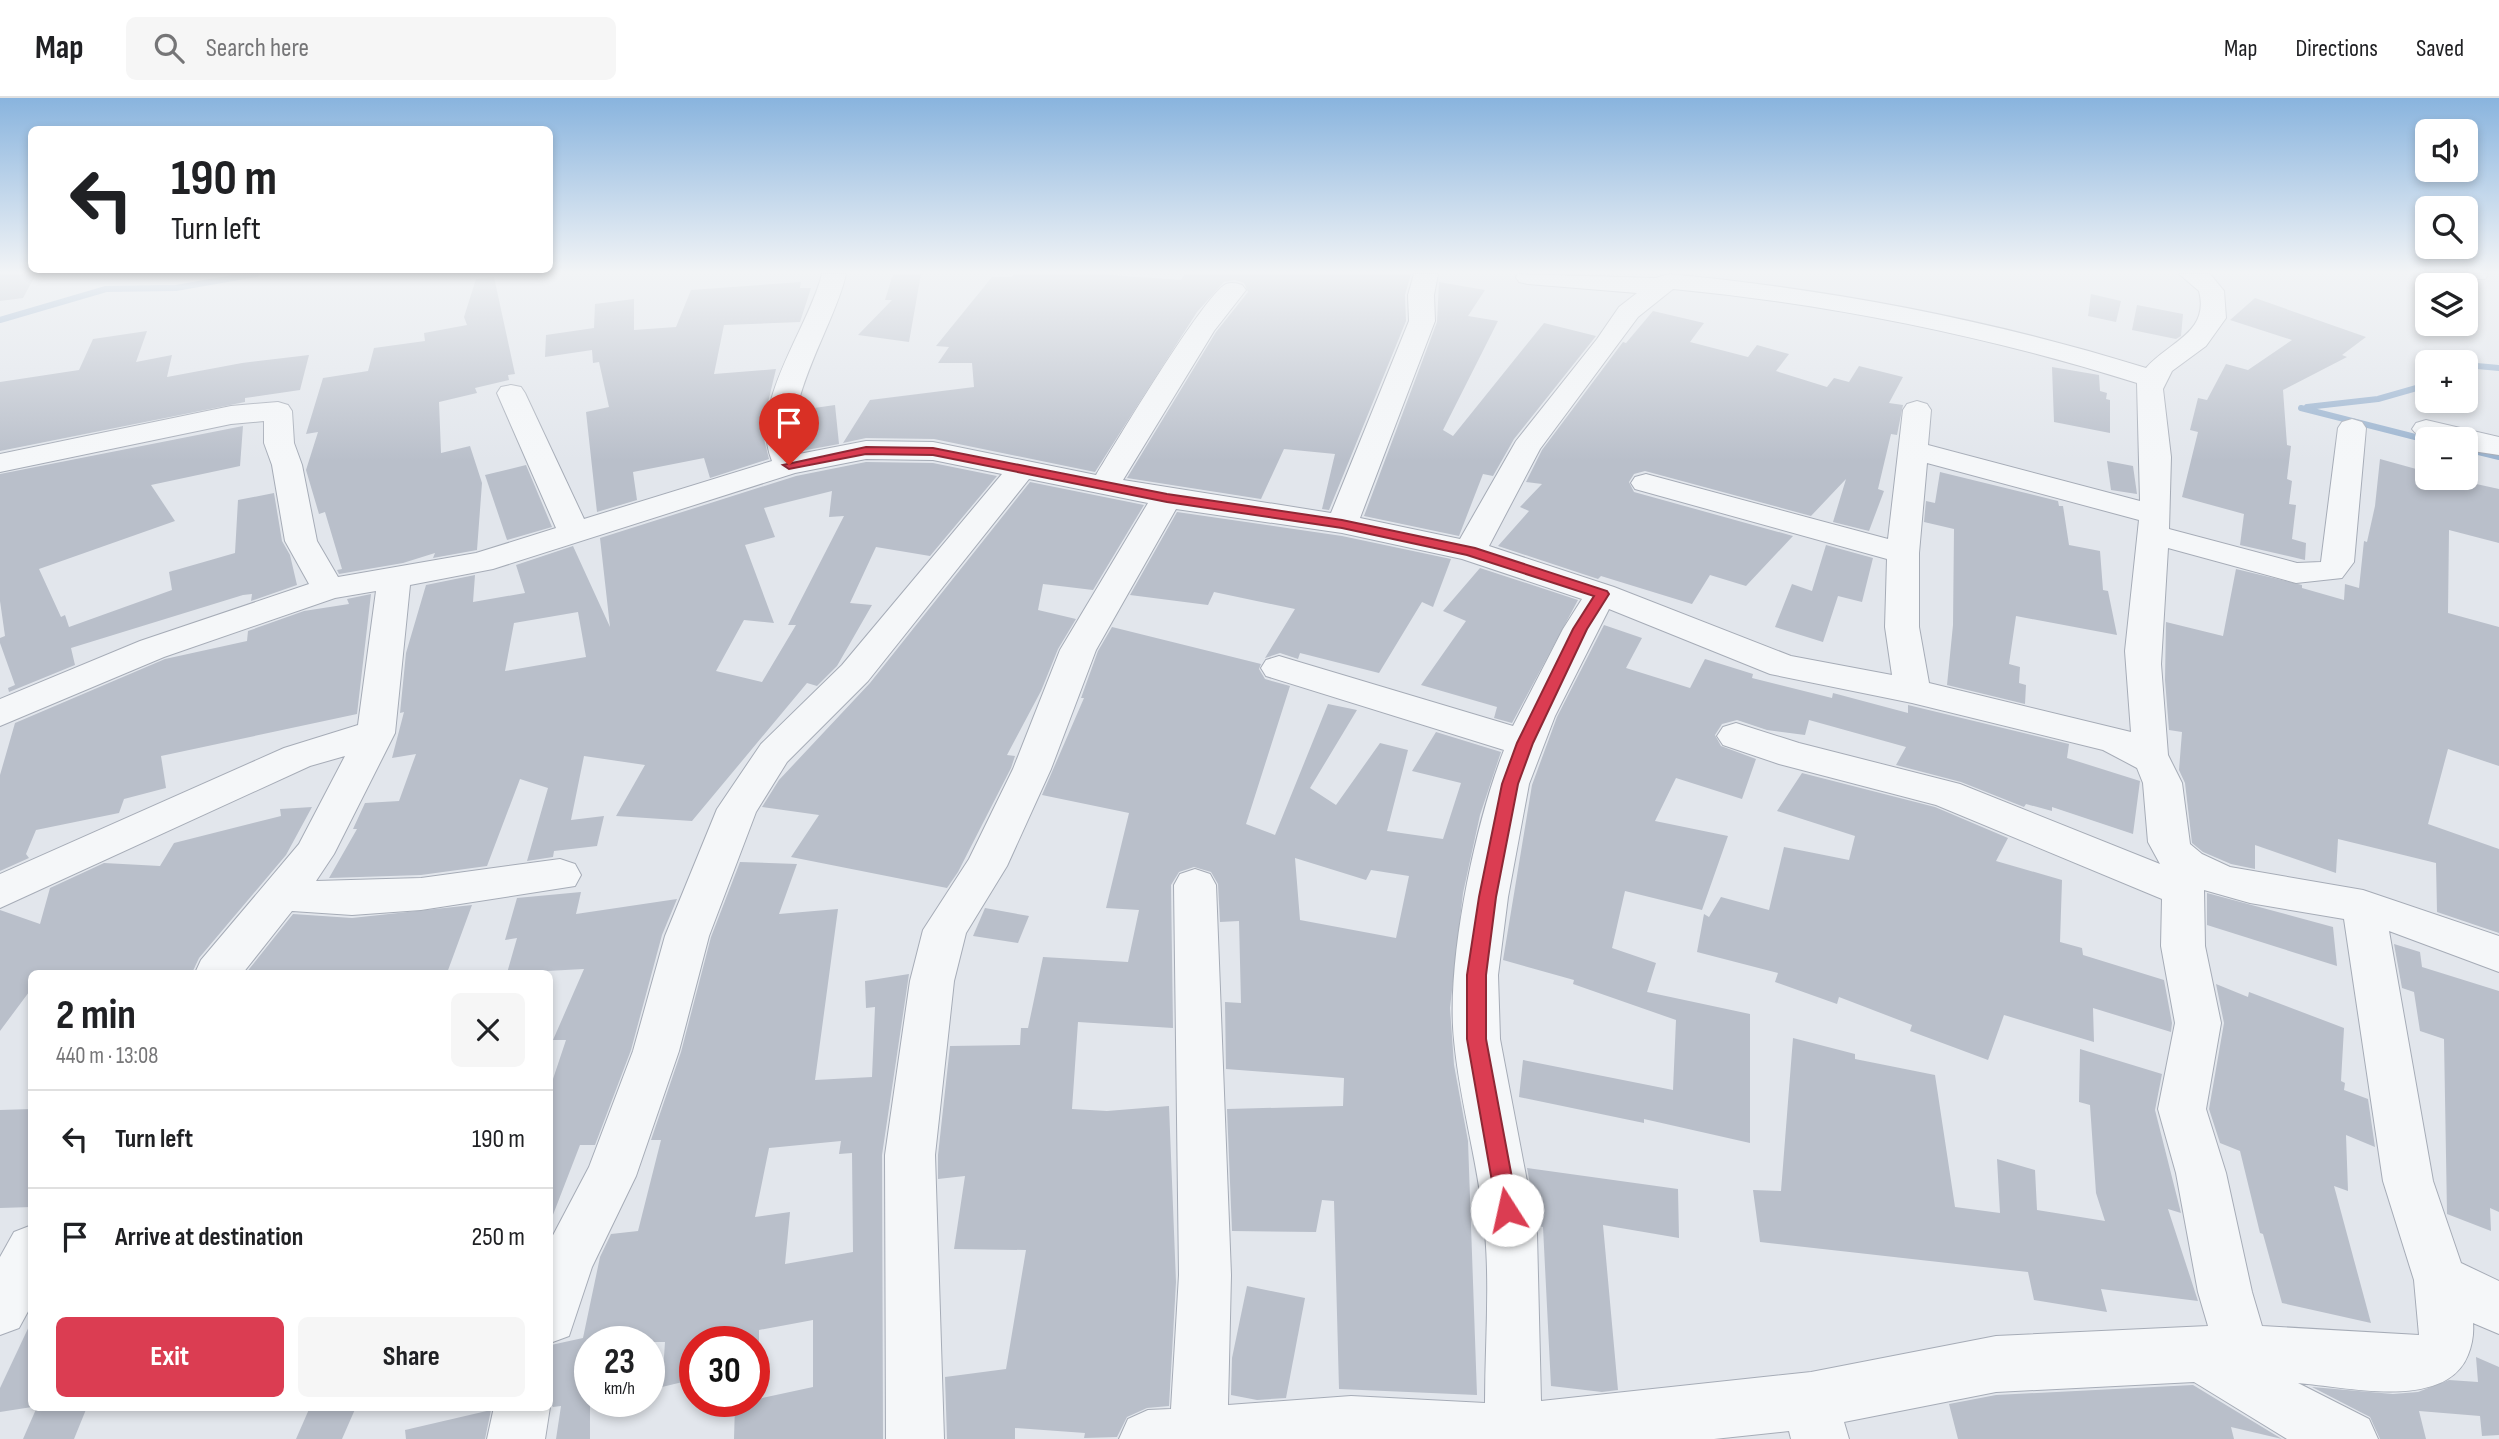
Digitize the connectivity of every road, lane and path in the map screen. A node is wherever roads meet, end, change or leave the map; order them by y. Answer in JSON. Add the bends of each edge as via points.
{"nodes":[{"id":1,"x":810,"y":337,"type":"edge"},
{"id":2,"x":1198,"y":337,"type":"edge"},
{"id":3,"x":1416,"y":337,"type":"edge"},
{"id":4,"x":1612,"y":337,"type":"edge"},
{"id":5,"x":1997,"y":337,"type":"edge"},
{"id":6,"x":2202,"y":337,"type":"edge"},
{"id":7,"x":2151,"y":378,"type":"junction"},
{"id":8,"x":511,"y":393,"type":"dead end"},
{"id":9,"x":1917,"y":411,"type":"dead end"},
{"id":10,"x":2352,"y":428,"type":"dead end"},
{"id":11,"x":2478,"y":442,"type":"edge"},
{"id":12,"x":2499,"y":446,"type":"edge"},
{"id":13,"x":1914,"y":450,"type":"junction"},
{"id":14,"x":0,"y":463,"type":"edge"},
{"id":15,"x":789,"y":465,"type":"junction"},
{"id":16,"x":1021,"y":470,"type":"junction"},
{"id":17,"x":1646,"y":483,"type":"dead end"},
{"id":18,"x":1104,"y":486,"type":"junction"},
{"id":19,"x":1167,"y":498,"type":"junction"},
{"id":20,"x":1342,"y":524,"type":"junction"},
{"id":21,"x":2155,"y":525,"type":"junction"},
{"id":22,"x":575,"y":534,"type":"junction"},
{"id":23,"x":1470,"y":551,"type":"junction"},
{"id":24,"x":1903,"y":553,"type":"junction"},
{"id":25,"x":394,"y":579,"type":"junction"},
{"id":26,"x":328,"y":589,"type":"junction"},
{"id":27,"x":1602,"y":594,"type":"junction"},
{"id":28,"x":1279,"y":668,"type":"dead end"},
{"id":29,"x":1912,"y":691,"type":"junction"},
{"id":30,"x":0,"y":713,"type":"edge"},
{"id":31,"x":376,"y":733,"type":"junction"},
{"id":32,"x":1737,"y":736,"type":"dead end"},
{"id":33,"x":1525,"y":743,"type":"junction"},
{"id":34,"x":2149,"y":758,"type":"junction"},
{"id":35,"x":560,"y":875,"type":"dead end"},
{"id":36,"x":2186,"y":878,"type":"junction"},
{"id":37,"x":1195,"y":885,"type":"dead end"},
{"id":38,"x":0,"y":892,"type":"edge"},
{"id":39,"x":282,"y":894,"type":"junction"},
{"id":40,"x":2363,"y":907,"type":"junction"},
{"id":41,"x":2499,"y":954,"type":"edge"},
{"id":42,"x":219,"y":970,"type":"edge"},
{"id":43,"x":28,"y":1257,"type":"edge"},
{"id":44,"x":2440,"y":1280,"type":"junction"},
{"id":45,"x":553,"y":1308,"type":"edge"},
{"id":46,"x":2499,"y":1308,"type":"edge"},
{"id":47,"x":0,"y":1309,"type":"edge"},
{"id":48,"x":2221,"y":1353,"type":"junction"},
{"id":49,"x":521,"y":1411,"type":"edge"},
{"id":50,"x":1816,"y":1420,"type":"edge"},
{"id":51,"x":1354,"y":1431,"type":"edge"},
{"id":52,"x":1513,"y":1433,"type":"junction"},
{"id":53,"x":1173,"y":1438,"type":"edge"},
{"id":54,"x":516,"y":1439,"type":"edge"},
{"id":55,"x":915,"y":1439,"type":"edge"},
{"id":56,"x":2350,"y":1439,"type":"edge"}],
"edges":[{"from":1,"to":15,"type":"street","via":[[787,397],[781,428],[781,454]]},
{"from":2,"to":18,"type":"street"},
{"from":3,"to":20,"type":"street"},
{"from":4,"to":23,"type":"street","via":[[1526,447]]},
{"from":5,"to":7,"type":"street","via":[[2063,350]]},
{"from":6,"to":7,"type":"street"},
{"from":7,"to":21,"type":"street","via":[[2159,482]]},
{"from":8,"to":22,"type":"street"},
{"from":9,"to":13,"type":"street"},
{"from":10,"to":21,"type":"street","via":[[2338,562],[2330,571],[2296,573]]},
{"from":11,"to":12,"type":"street"},
{"from":13,"to":21,"type":"street"},
{"from":13,"to":24,"type":"street"},
{"from":14,"to":26,"type":"street","via":[[231,415],[278,411],[279,443],[301,541]]},
{"from":15,"to":16,"type":"street","via":[[866,450],[933,451]]},
{"from":15,"to":22,"type":"street"},
{"from":16,"to":18,"type":"street"},
{"from":16,"to":45,"type":"street","via":[[855,673],[774,753],[737,808],[687,936],[656,1051],[611,1176],[568,1261]]},
{"from":17,"to":24,"type":"street"},
{"from":18,"to":19,"type":"street"},
{"from":19,"to":20,"type":"street"},
{"from":19,"to":55,"type":"street","via":[[1078,650],[986,866],[945,930],[932,981],[910,1155]]},
{"from":20,"to":23,"type":"street"},
{"from":21,"to":34,"type":"street","via":[[2143,655],[2152,732]]},
{"from":22,"to":25,"type":"street","via":[[481,562]]},
{"from":23,"to":27,"type":"street"},
{"from":24,"to":29,"type":"street","via":[[1902,627]]},
{"from":25,"to":26,"type":"street"},
{"from":25,"to":31,"type":"street"},
{"from":26,"to":30,"type":"street","via":[[152,649]]},
{"from":27,"to":29,"type":"street","via":[[1783,666]]},
{"from":27,"to":33,"type":"street"},
{"from":28,"to":33,"type":"street"},
{"from":29,"to":34,"type":"street","via":[[2112,739]]},
{"from":31,"to":38,"type":"street","via":[[298,757]]},
{"from":31,"to":39,"type":"street","via":[[314,854]]},
{"from":32,"to":36,"type":"street","via":[[1791,755],[1946,794]]},
{"from":33,"to":52,"type":"street","via":[[1510,784],[1476,975],[1477,1039],[1511,1234]]},
{"from":34,"to":36,"type":"street","via":[[2160,776],[2168,842]]},
{"from":35,"to":39,"type":"street","via":[[368,900],[330,901]]},
{"from":36,"to":40,"type":"street","via":[[2230,881]]},
{"from":36,"to":48,"type":"street","via":[[2183,946],[2198,1023],[2182,1108],[2201,1173],[2225,1292]]},
{"from":37,"to":53,"type":"street","via":[[1205,1275]]},
{"from":39,"to":42,"type":"street"},
{"from":40,"to":41,"type":"street"},
{"from":40,"to":44,"type":"street","via":[[2408,1181]]},
{"from":43,"to":47,"type":"street"},
{"from":44,"to":46,"type":"street"},
{"from":44,"to":48,"type":"street","via":[[2447,1332],[2442,1350],[2432,1360],[2412,1364]]},
{"from":48,"to":50,"type":"street","via":[[1996,1364]]},
{"from":48,"to":56,"type":"street","via":[[2289,1409]]},
{"from":49,"to":54,"type":"street"},
{"from":50,"to":52,"type":"street"},
{"from":51,"to":52,"type":"street"},
{"from":51,"to":53,"type":"street"}]}
